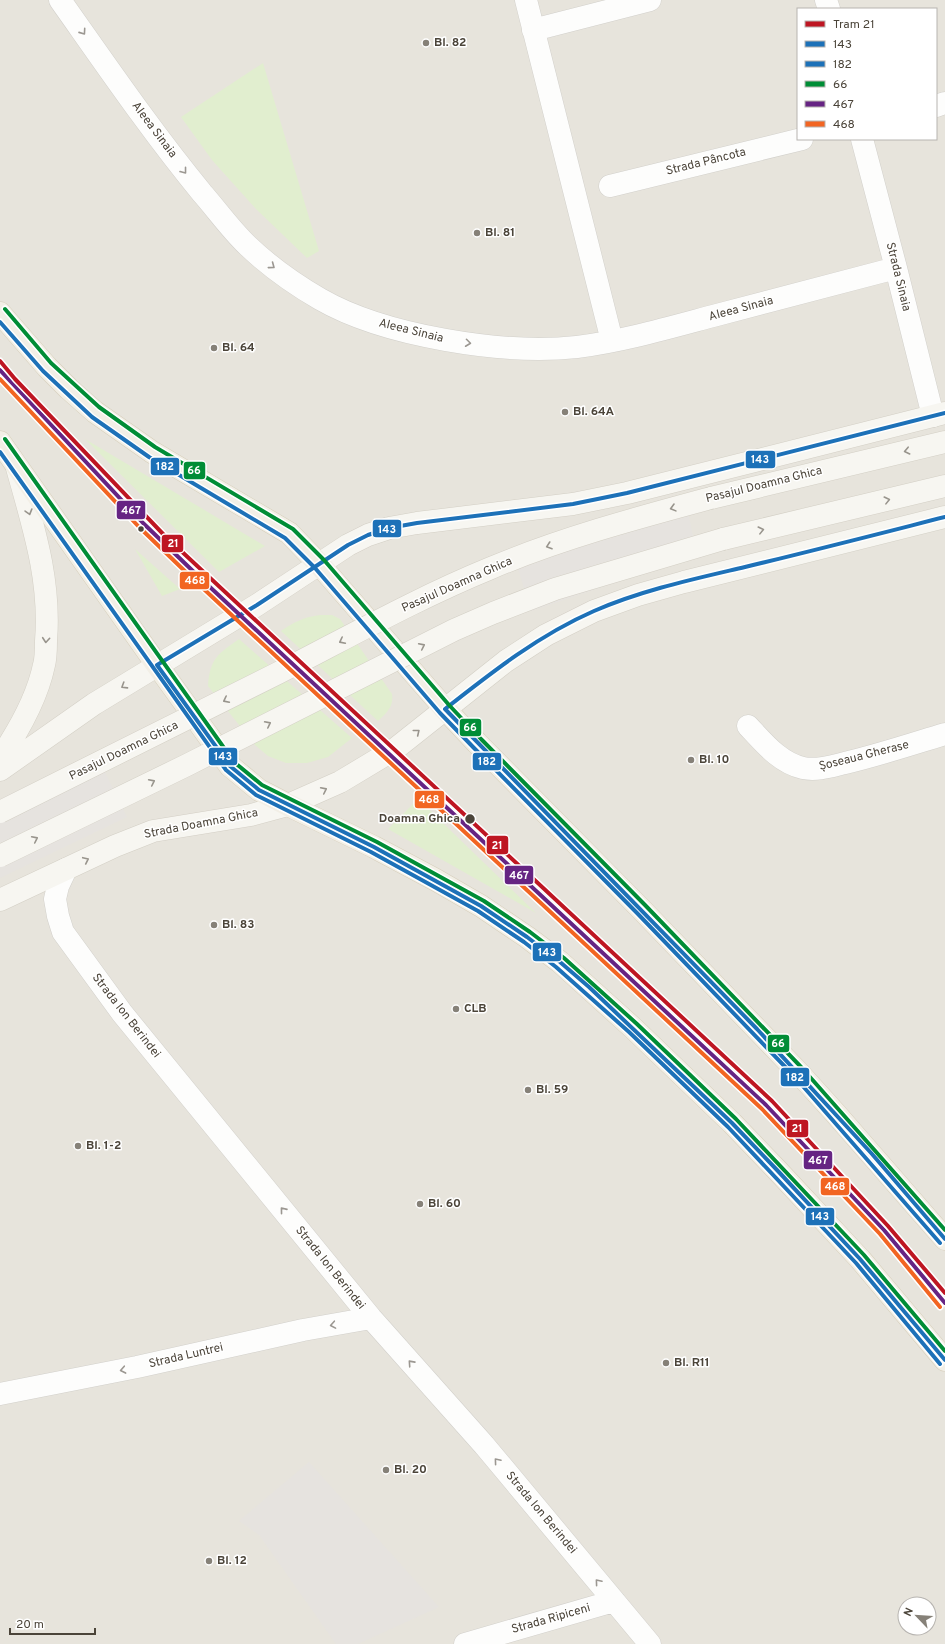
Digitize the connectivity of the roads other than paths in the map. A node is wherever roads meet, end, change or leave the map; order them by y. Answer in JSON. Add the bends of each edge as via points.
{"nodes":[{"id":1,"x":60,"y":0,"type":"edge"},
{"id":2,"x":526,"y":0,"type":"edge"},
{"id":3,"x":650,"y":0,"type":"edge"},
{"id":4,"x":533,"y":30,"type":"junction"},
{"id":5,"x":798,"y":140,"type":"edge"},
{"id":6,"x":862,"y":140,"type":"edge"},
{"id":7,"x":610,"y":186,"type":"dead end"},
{"id":8,"x":896,"y":268,"type":"junction"},
{"id":9,"x":0,"y":313,"type":"edge"},
{"id":10,"x":612,"y":341,"type":"junction"},
{"id":11,"x":939,"y":414,"type":"edge"},
{"id":12,"x":0,"y":442,"type":"edge"},
{"id":13,"x":945,"y":442,"type":"edge"},
{"id":14,"x":15,"y":461,"type":"junction"},
{"id":15,"x":945,"y":486,"type":"edge"},
{"id":16,"x":945,"y":517,"type":"edge"},
{"id":17,"x":319,"y":564,"type":"junction"},
{"id":18,"x":157,"y":665,"type":"junction"},
{"id":19,"x":445,"y":709,"type":"junction"},
{"id":20,"x":748,"y":726,"type":"dead end"},
{"id":21,"x":945,"y":734,"type":"edge"},
{"id":22,"x":0,"y":758,"type":"edge"},
{"id":23,"x":0,"y":770,"type":"edge"},
{"id":24,"x":288,"y":805,"type":"junction"},
{"id":25,"x":0,"y":812,"type":"edge"},
{"id":26,"x":0,"y":856,"type":"edge"},
{"id":27,"x":66,"y":869,"type":"junction"},
{"id":28,"x":0,"y":900,"type":"edge"},
{"id":29,"x":945,"y":1239,"type":"edge"},
{"id":30,"x":371,"y":1318,"type":"junction"},
{"id":31,"x":945,"y":1360,"type":"edge"},
{"id":32,"x":0,"y":1394,"type":"edge"},
{"id":33,"x":614,"y":1601,"type":"junction"},
{"id":34,"x":465,"y":1644,"type":"edge"},
{"id":35,"x":650,"y":1644,"type":"edge"}],
"edges":[{"from":1,"to":10,"type":"street","name":"Aleea Sinaia","one_way":true,"via":[[147,122],[229,226],[268,264],[320,299],[376,322],[461,342],[536,348],[576,347]]},
{"from":2,"to":4,"type":"street"},
{"from":3,"to":4,"type":"street"},
{"from":4,"to":10,"type":"street"},
{"from":5,"to":7,"type":"street","name":"Strada Pâncota"},
{"from":6,"to":8,"type":"street","name":"Strada Sinaia"},
{"from":8,"to":10,"type":"street","name":"Aleea Sinaia"},
{"from":8,"to":11,"type":"street","name":"Strada Sinaia"},
{"from":9,"to":17,"type":"main road","via":[[47,367],[96,412],[152,452],[289,533]]},
{"from":11,"to":17,"type":"main road","via":[[627,493],[573,504],[389,528],[348,545]]},
{"from":12,"to":14,"type":"main road"},
{"from":13,"to":25,"type":"main road","name":"Pasajul Doamna Ghica","one_way":true,"bridge":true,"via":[[711,498],[550,545],[490,568],[437,592]]},
{"from":14,"to":18,"type":"main road"},
{"from":14,"to":22,"type":"main road","one_way":true,"via":[[40,549],[47,592],[48,624],[44,665],[33,699],[19,729]]},
{"from":26,"to":15,"type":"main road","one_way":true,"bridge":true,"via":[[493,613],[555,589],[723,539]]},
{"from":16,"to":19,"type":"main road","name":"Strada Doamna Ghica","via":[[684,582],[594,611],[546,635],[506,661]]},
{"from":17,"to":18,"type":"main road"},
{"from":17,"to":19,"type":"main road"},
{"from":18,"to":23,"type":"main road","one_way":true,"via":[[94,704]]},
{"from":18,"to":24,"type":"main road","via":[[230,766],[259,790]]},
{"from":24,"to":19,"type":"main road","name":"Strada Doamna Ghica","one_way":true,"via":[[340,782],[382,758]]},
{"from":19,"to":29,"type":"main road","via":[[798,1072]]},
{"from":20,"to":21,"type":"street","name":"Șoseaua Gherase","via":[[785,761],[804,768],[822,768],[869,757]]},
{"from":27,"to":24,"type":"main road","name":"Strada Doamna Ghica","one_way":true,"via":[[153,831],[251,815]]},
{"from":24,"to":31,"type":"main road","via":[[436,880],[481,906],[560,962],[633,1028],[778,1170],[860,1259]]},
{"from":27,"to":28,"type":"main road","name":"Strada Doamna Ghica"},
{"from":30,"to":27,"type":"street","name":"Strada Ion Berindei","one_way":true,"via":[[122,1013],[63,932],[56,899],[58,886]]},
{"from":30,"to":32,"type":"street","name":"Strada Luntrei","one_way":true},
{"from":33,"to":30,"type":"street","name":"Strada Ion Berindei","one_way":true,"via":[[484,1445]]},
{"from":33,"to":34,"type":"street","name":"Strada Ripiceni"},
{"from":33,"to":35,"type":"street","name":"Strada Ion Berindei"}]}
